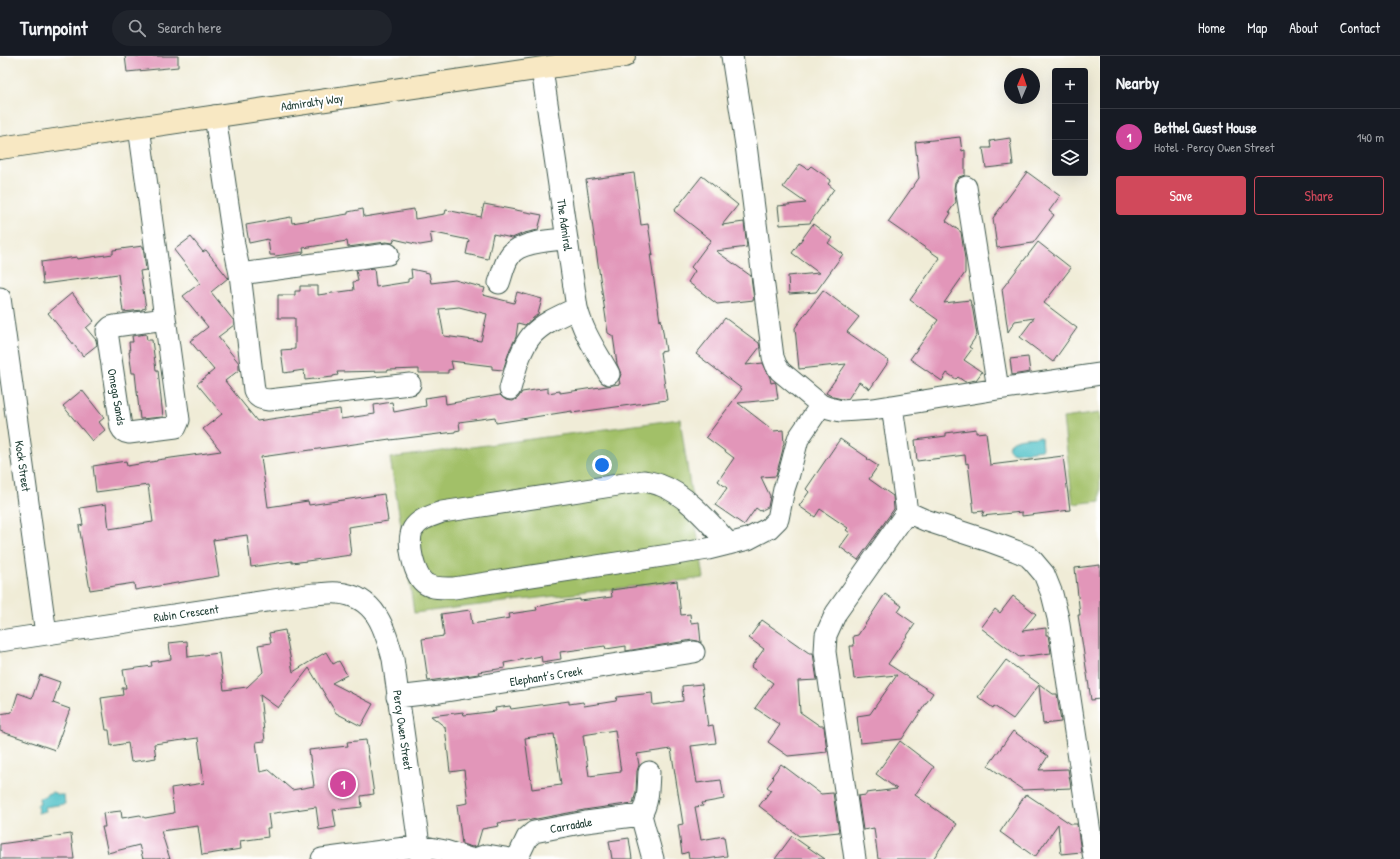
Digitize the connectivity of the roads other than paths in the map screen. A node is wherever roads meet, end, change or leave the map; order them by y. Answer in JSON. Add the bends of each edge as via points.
{"nodes":[{"id":1,"x":624,"y":56,"type":"edge"},
{"id":2,"x":732,"y":56,"type":"edge"},
{"id":3,"x":542,"y":69,"type":"junction"},
{"id":4,"x":215,"y":116,"type":"junction"},
{"id":5,"x":139,"y":127,"type":"junction"},
{"id":6,"x":0,"y":148,"type":"edge"},
{"id":7,"x":966,"y":187,"type":"dead end"},
{"id":8,"x":567,"y":239,"type":"junction"},
{"id":9,"x":388,"y":254,"type":"dead end"},
{"id":10,"x":240,"y":274,"type":"junction"},
{"id":11,"x":499,"y":283,"type":"dead end"},
{"id":12,"x":0,"y":298,"type":"edge"},
{"id":13,"x":577,"y":308,"type":"junction"},
{"id":14,"x":165,"y":319,"type":"junction"},
{"id":15,"x":609,"y":374,"type":"dead end"},
{"id":16,"x":1100,"y":374,"type":"edge"},
{"id":17,"x":410,"y":384,"type":"dead end"},
{"id":18,"x":510,"y":389,"type":"dead end"},
{"id":19,"x":998,"y":389,"type":"junction"},
{"id":20,"x":821,"y":405,"type":"junction"},
{"id":21,"x":892,"y":406,"type":"junction"},
{"id":22,"x":9,"y":426,"type":"edge"},
{"id":23,"x":908,"y":512,"type":"junction"},
{"id":24,"x":729,"y":544,"type":"junction"},
{"id":25,"x":370,"y":607,"type":"joint"},
{"id":26,"x":46,"y":634,"type":"junction"},
{"id":27,"x":0,"y":641,"type":"edge"},
{"id":28,"x":694,"y":652,"type":"dead end"},
{"id":29,"x":397,"y":697,"type":"junction"},
{"id":30,"x":649,"y":772,"type":"dead end"},
{"id":31,"x":641,"y":815,"type":"junction"},
{"id":32,"x":420,"y":852,"type":"edge"},
{"id":33,"x":322,"y":859,"type":"edge"},
{"id":34,"x":470,"y":859,"type":"edge"},
{"id":35,"x":475,"y":859,"type":"edge"},
{"id":36,"x":511,"y":859,"type":"edge"},
{"id":37,"x":517,"y":859,"type":"edge"},
{"id":38,"x":653,"y":859,"type":"edge"},
{"id":39,"x":855,"y":859,"type":"edge"},
{"id":40,"x":1094,"y":859,"type":"edge"}],
"edges":[{"from":1,"to":3,"type":"main road","name":"Admiralty Way"},
{"from":2,"to":20,"type":"street","via":[[746,144],[773,358],[780,371]]},
{"from":3,"to":4,"type":"main road","name":"Admiralty Way"},
{"from":3,"to":8,"type":"street","name":"The Admiral"},
{"from":4,"to":5,"type":"main road","name":"Admiralty Way"},
{"from":4,"to":10,"type":"street"},
{"from":5,"to":6,"type":"main road","name":"Admiralty Way"},
{"from":5,"to":14,"type":"street","name":"Omega Sands"},
{"from":7,"to":19,"type":"street"},
{"from":8,"to":11,"type":"street","via":[[543,241],[517,250],[509,256]]},
{"from":8,"to":13,"type":"street","name":"The Admiral"},
{"from":9,"to":10,"type":"street"},
{"from":10,"to":17,"type":"street","via":[[254,390],[258,398],[269,400]]},
{"from":12,"to":22,"type":"street","name":"Kock Street"},
{"from":13,"to":15,"type":"street","name":"The Admiral","via":[[584,331]]},
{"from":13,"to":18,"type":"street","via":[[553,320],[532,335],[518,364]]},
{"from":14,"to":14,"type":"street","name":"Omega Sands","via":[[179,415],[178,425],[125,432],[121,427],[107,331],[110,327]]},
{"from":16,"to":19,"type":"street"},
{"from":19,"to":21,"type":"street"},
{"from":20,"to":21,"type":"street","via":[[848,411]]},
{"from":20,"to":24,"type":"street","via":[[798,439],[778,519],[769,528],[748,539]]},
{"from":21,"to":23,"type":"street"},
{"from":22,"to":26,"type":"street","name":"Kock Street"},
{"from":23,"to":39,"type":"street","via":[[836,613],[826,635],[825,652],[829,684]]},
{"from":23,"to":40,"type":"street","via":[[1016,551],[1033,561],[1044,574],[1058,618]]},
{"from":24,"to":24,"type":"street","via":[[454,588],[438,588],[425,584],[417,572],[412,560],[410,541],[412,530],[418,522],[442,512],[644,481],[675,492],[703,515]]},
{"from":25,"to":26,"type":"street","name":"Rubin Crescent","via":[[354,596],[327,593]]},
{"from":25,"to":29,"type":"street","name":"Percy Owen Street","via":[[379,617],[388,638]]},
{"from":26,"to":27,"type":"street","name":"Rubin Crescent"},
{"from":28,"to":29,"type":"street","name":"Elephant’s Creek"},
{"from":29,"to":32,"type":"street","name":"Percy Owen Street"},
{"from":30,"to":31,"type":"street","via":[[646,807]]},
{"from":31,"to":37,"type":"street","name":"Carradale","via":[[534,832],[527,838]]},
{"from":31,"to":38,"type":"street"},
{"from":32,"to":33,"type":"street"},
{"from":32,"to":34,"type":"street","via":[[445,851]]},
{"from":35,"to":36,"type":"street","via":[[487,855]]}]}
